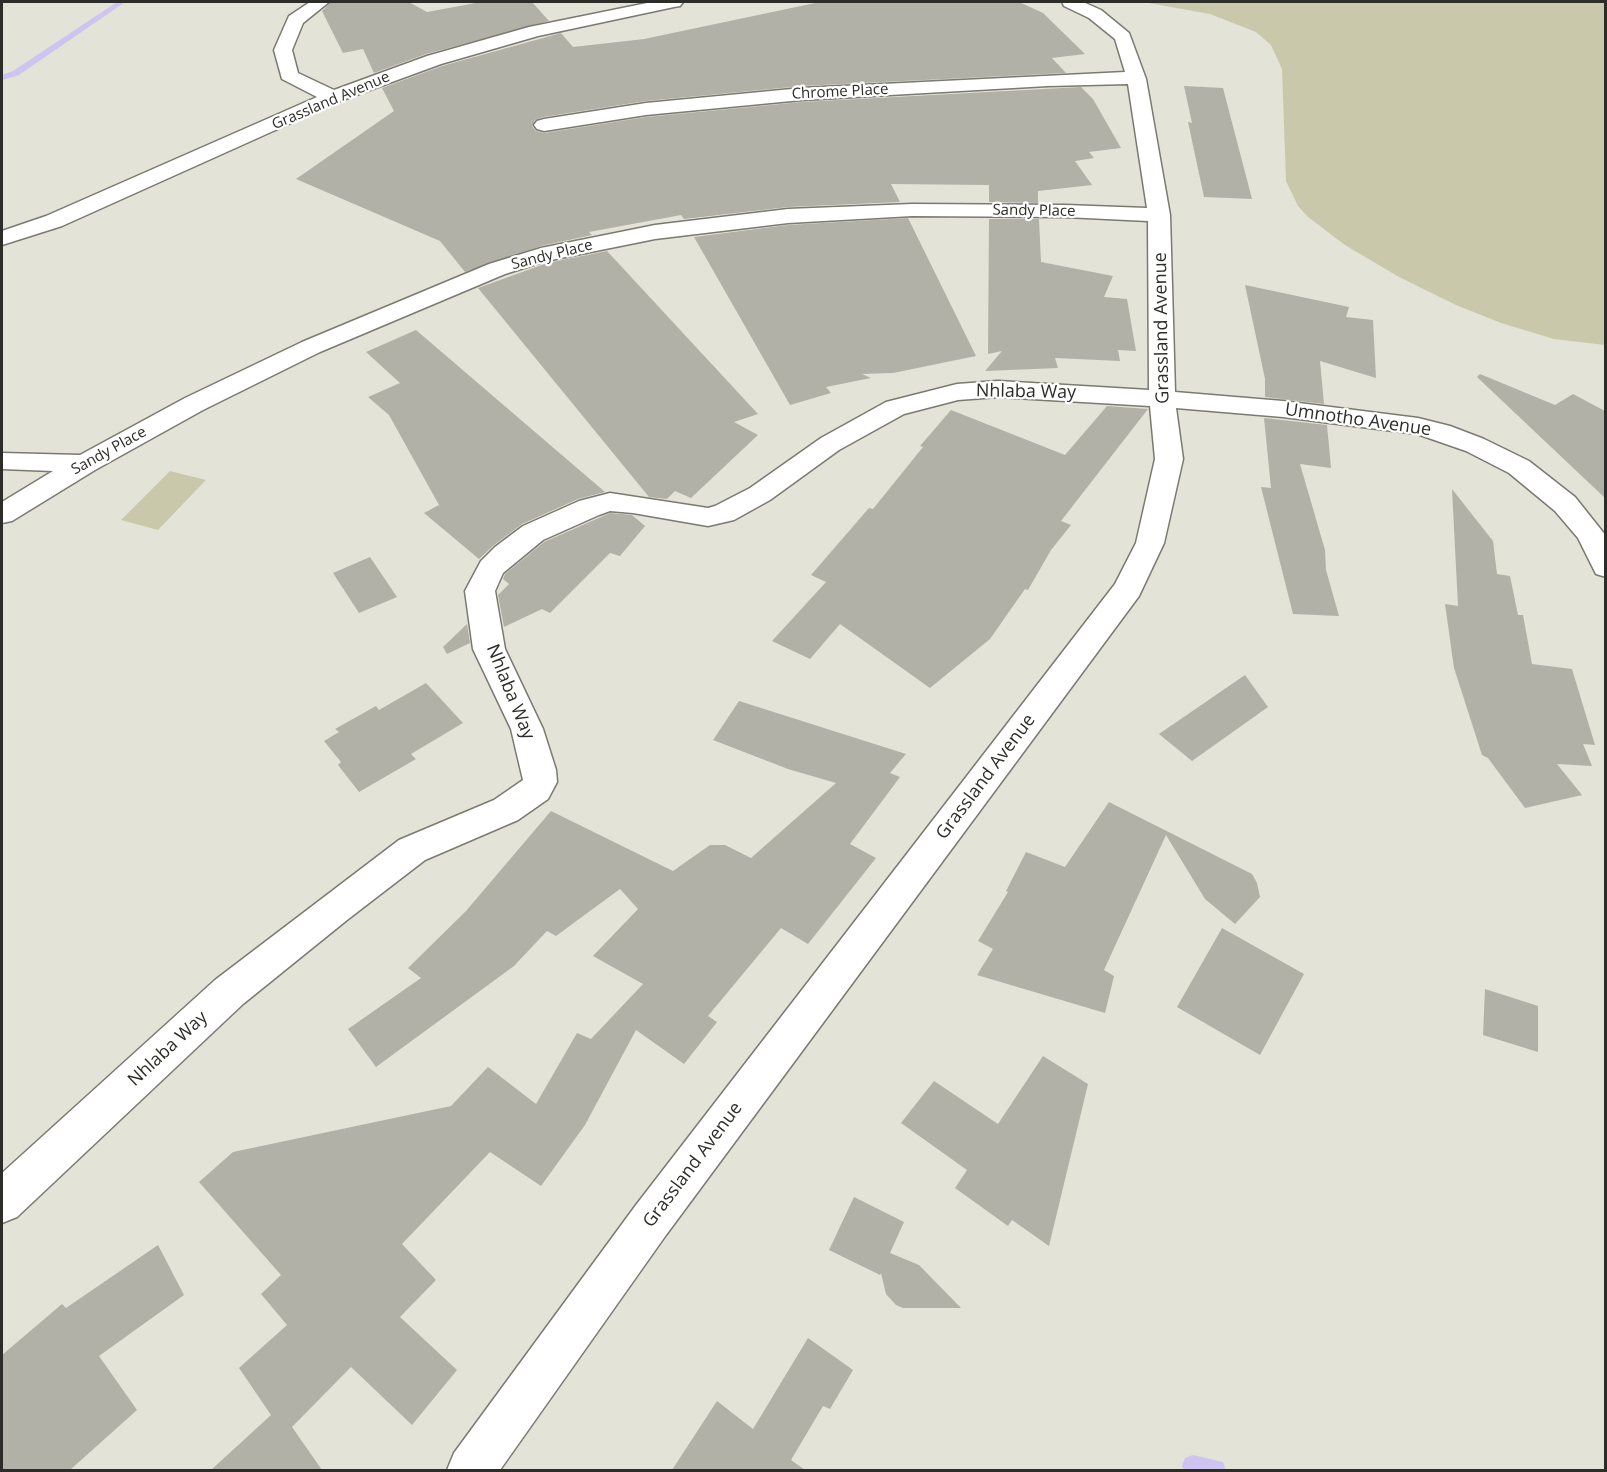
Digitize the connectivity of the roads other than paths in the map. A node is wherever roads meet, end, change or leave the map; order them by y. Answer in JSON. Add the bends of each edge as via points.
{"nodes":[{"id":1,"x":320,"y":2,"type":"edge"},
{"id":2,"x":674,"y":2,"type":"edge"},
{"id":3,"x":1070,"y":2,"type":"edge"},
{"id":4,"x":1137,"y":79,"type":"junction"},
{"id":5,"x":333,"y":97,"type":"junction"},
{"id":6,"x":544,"y":125,"type":"dead end"},
{"id":7,"x":1159,"y":215,"type":"junction"},
{"id":8,"x":2,"y":238,"type":"edge"},
{"id":9,"x":1162,"y":399,"type":"junction"},
{"id":10,"x":2,"y":461,"type":"edge"},
{"id":11,"x":85,"y":464,"type":"junction"},
{"id":12,"x":2,"y":514,"type":"edge"},
{"id":13,"x":1605,"y":567,"type":"edge"},
{"id":14,"x":2,"y":1202,"type":"edge"},
{"id":15,"x":471,"y":1470,"type":"edge"}],
"edges":[{"from":1,"to":5,"type":"street","via":[[295,20],[283,50],[289,75]]},
{"from":2,"to":5,"type":"street","name":"Grassland Avenue","via":[[535,30],[434,60]]},
{"from":3,"to":4,"type":"street","name":"Grassland Avenue","via":[[1095,14],[1123,37]]},
{"from":4,"to":6,"type":"street","name":"Chrome Place","via":[[1048,80],[761,97]]},
{"from":4,"to":7,"type":"street","name":"Grassland Avenue"},
{"from":5,"to":8,"type":"street","name":"Grassland Avenue","via":[[54,221]]},
{"from":7,"to":9,"type":"street","name":"Grassland Avenue"},
{"from":7,"to":11,"type":"street","name":"Sandy Place","via":[[912,210],[788,216],[655,232],[540,255],[497,269],[311,347],[194,404]]},
{"from":9,"to":13,"type":"street","name":"Umnotho Avenue","via":[[1418,426],[1450,435],[1518,467],[1565,504],[1590,534]]},
{"from":9,"to":14,"type":"street","name":"Nhlaba Way","via":[[998,388],[957,392],[895,408],[830,444],[760,494],[724,513],[708,517],[610,502],[533,533],[491,568],[480,591],[489,649],[527,729],[539,770],[536,789],[506,810],[411,850],[334,909],[229,992]]},
{"from":9,"to":15,"type":"street","name":"Grassland Avenue","via":[[1168,459],[1150,543],[1128,589],[651,1220]]},
{"from":10,"to":11,"type":"street"},
{"from":11,"to":12,"type":"street","name":"Sandy Place"}]}
